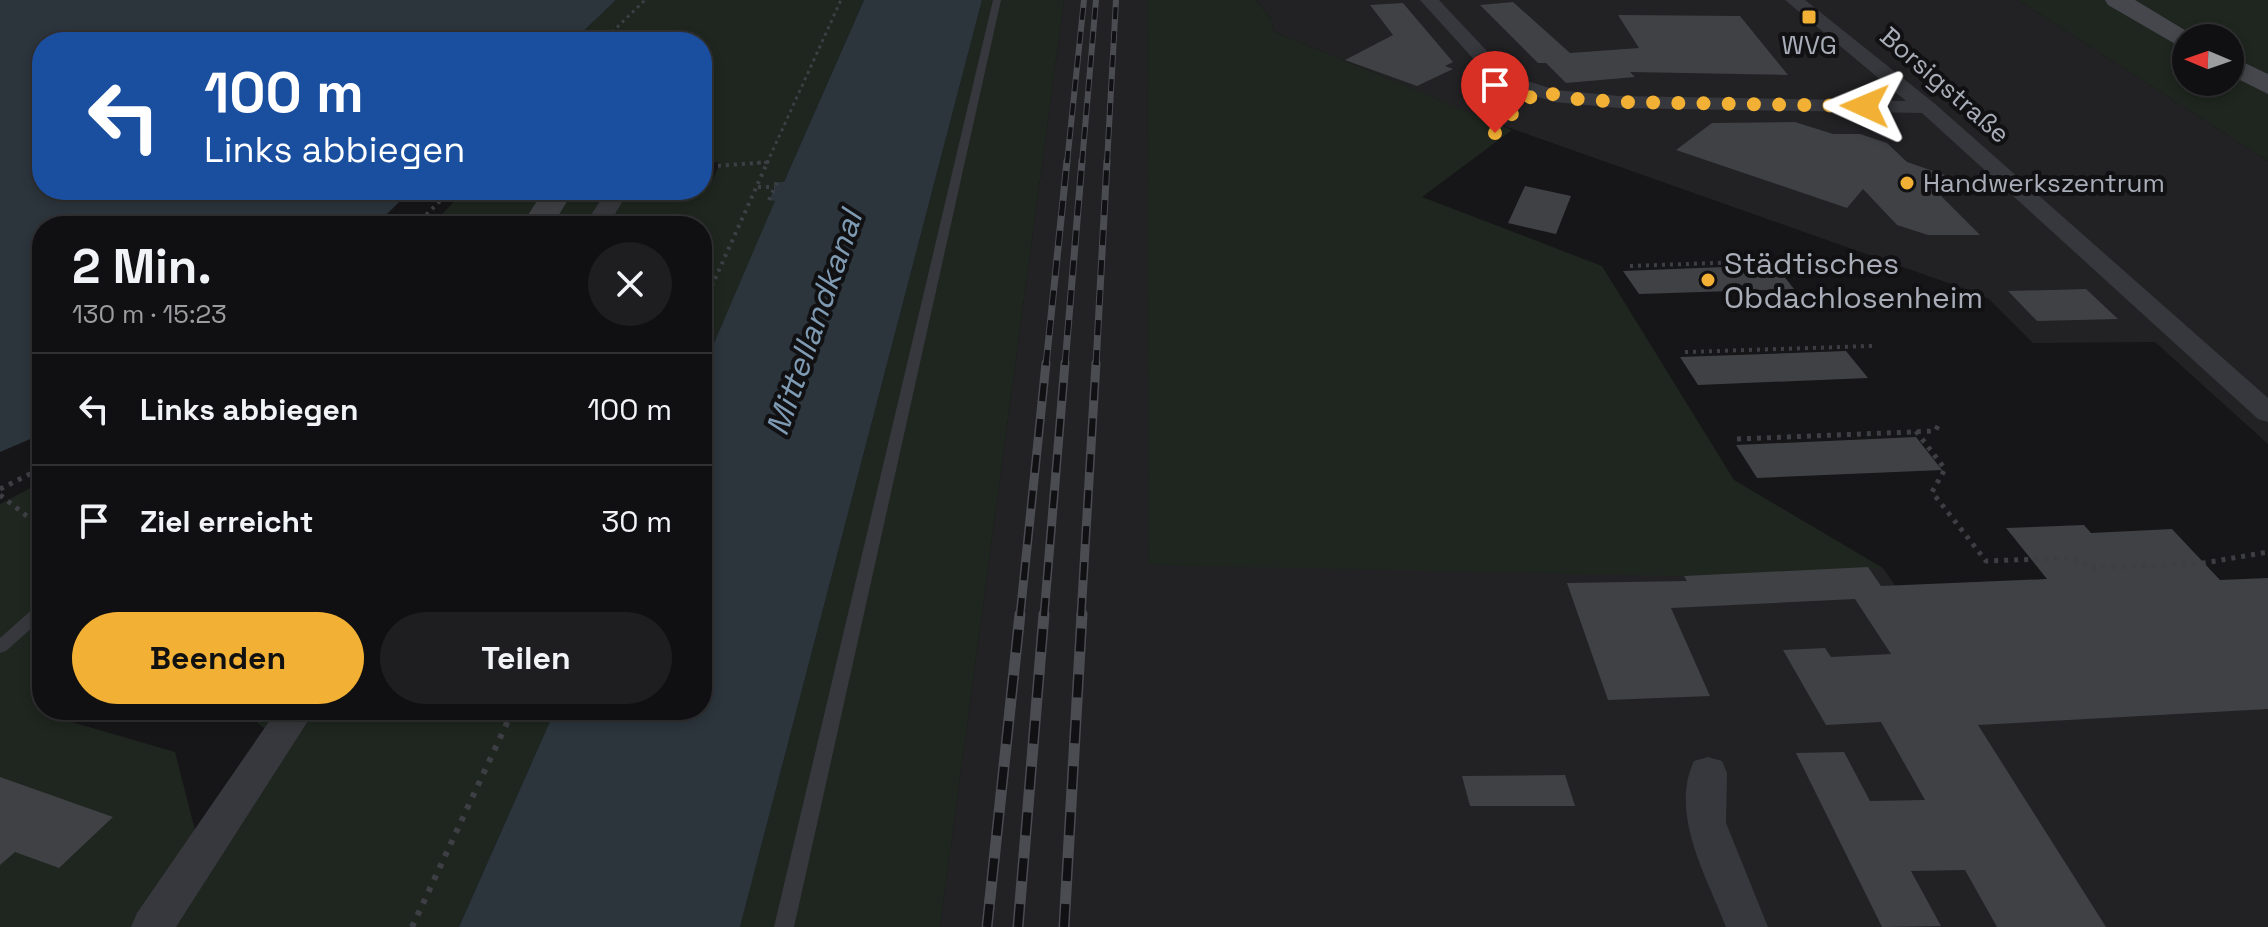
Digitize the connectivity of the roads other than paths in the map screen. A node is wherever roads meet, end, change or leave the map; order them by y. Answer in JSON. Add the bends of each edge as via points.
{"nodes":[{"id":1,"x":997,"y":0,"type":"edge"},
{"id":2,"x":1429,"y":0,"type":"edge"},
{"id":3,"x":1794,"y":0,"type":"edge"},
{"id":4,"x":2117,"y":0,"type":"edge"},
{"id":5,"x":2172,"y":31,"type":"edge"},
{"id":6,"x":2244,"y":72,"type":"edge"},
{"id":7,"x":2266,"y":85,"type":"edge"},
{"id":8,"x":1927,"y":107,"type":"junction"},
{"id":9,"x":2268,"y":413,"type":"edge"},
{"id":10,"x":32,"y":619,"type":"edge"},
{"id":11,"x":0,"y":647,"type":"edge"},
{"id":12,"x":290,"y":720,"type":"edge"},
{"id":13,"x":1708,"y":773,"type":"dead end"},
{"id":14,"x":152,"y":927,"type":"edge"},
{"id":15,"x":784,"y":927,"type":"edge"},
{"id":16,"x":1747,"y":927,"type":"edge"}],
"edges":[{"from":1,"to":15,"type":"lane"},
{"from":2,"to":8,"type":"street","via":[[1491,67],[1538,91],[1619,102]]},
{"from":3,"to":8,"type":"street","name":"Borsigstraße"},
{"from":4,"to":5,"type":"main road"},
{"from":6,"to":7,"type":"main road"},
{"from":8,"to":9,"type":"street","name":"Borsigstraße"},
{"from":10,"to":11,"type":"lane"},
{"from":12,"to":14,"type":"street"},
{"from":13,"to":16,"type":"street","via":[[1706,823]]}]}
